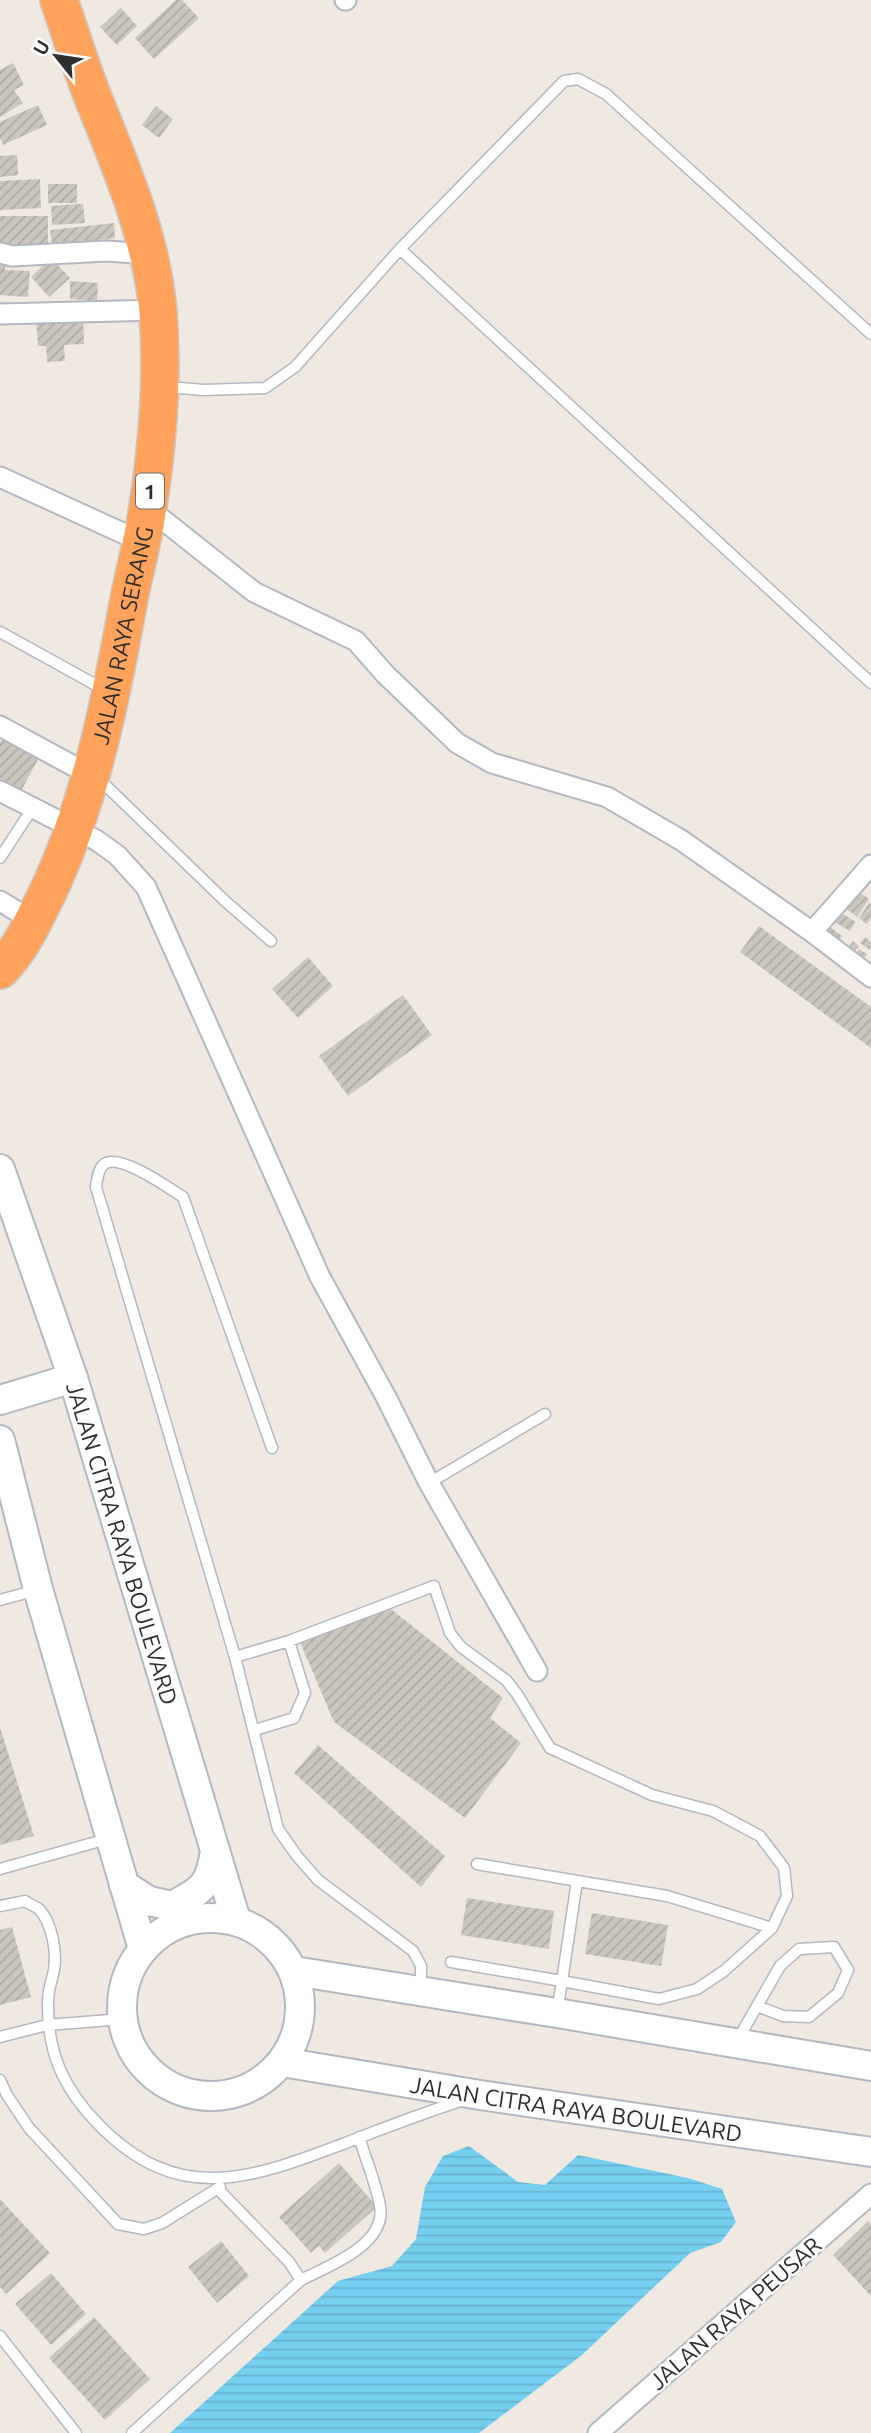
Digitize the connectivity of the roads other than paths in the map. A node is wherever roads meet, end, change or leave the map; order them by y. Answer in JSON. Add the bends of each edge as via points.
{"nodes":[{"id":1,"x":58,"y":0,"type":"edge"},
{"id":2,"x":400,"y":249,"type":"junction"},
{"id":3,"x":0,"y":253,"type":"edge"},
{"id":4,"x":148,"y":254,"type":"junction"},
{"id":5,"x":158,"y":310,"type":"junction"},
{"id":6,"x":0,"y":314,"type":"edge"},
{"id":7,"x":871,"y":334,"type":"edge"},
{"id":8,"x":160,"y":386,"type":"junction"},
{"id":9,"x":0,"y":477,"type":"edge"},
{"id":10,"x":144,"y":525,"type":"junction"},
{"id":11,"x":0,"y":632,"type":"edge"},
{"id":12,"x":871,"y":683,"type":"edge"},
{"id":13,"x":111,"y":694,"type":"junction"},
{"id":14,"x":0,"y":726,"type":"edge"},
{"id":15,"x":91,"y":773,"type":"junction"},
{"id":16,"x":0,"y":792,"type":"edge"},
{"id":17,"x":32,"y":809,"type":"junction"},
{"id":18,"x":74,"y":829,"type":"junction"},
{"id":19,"x":0,"y":858,"type":"edge"},
{"id":20,"x":871,"y":865,"type":"edge"},
{"id":21,"x":0,"y":901,"type":"edge"},
{"id":22,"x":33,"y":921,"type":"junction"},
{"id":23,"x":812,"y":932,"type":"junction"},
{"id":24,"x":271,"y":941,"type":"dead end"},
{"id":25,"x":0,"y":970,"type":"edge"},
{"id":26,"x":871,"y":977,"type":"edge"},
{"id":27,"x":0,"y":1169,"type":"edge"},
{"id":28,"x":73,"y":1378,"type":"junction"},
{"id":29,"x":0,"y":1400,"type":"edge"},
{"id":30,"x":545,"y":1414,"type":"dead end"},
{"id":31,"x":0,"y":1440,"type":"edge"},
{"id":32,"x":272,"y":1448,"type":"dead end"},
{"id":33,"x":429,"y":1483,"type":"junction"},
{"id":34,"x":38,"y":1590,"type":"junction"},
{"id":35,"x":0,"y":1600,"type":"edge"},
{"id":36,"x":289,"y":1642,"type":"junction"},
{"id":37,"x":235,"y":1657,"type":"junction"},
{"id":38,"x":537,"y":1671,"type":"dead end"},
{"id":39,"x":255,"y":1730,"type":"junction"},
{"id":40,"x":111,"y":1838,"type":"junction"},
{"id":41,"x":215,"y":1851,"type":"junction"},
{"id":42,"x":477,"y":1864,"type":"dead end"},
{"id":43,"x":0,"y":1869,"type":"edge"},
{"id":44,"x":577,"y":1881,"type":"junction"},
{"id":45,"x":124,"y":1885,"type":"junction"},
{"id":46,"x":0,"y":1906,"type":"edge"},
{"id":47,"x":236,"y":1920,"type":"junction"},
{"id":48,"x":772,"y":1928,"type":"junction"},
{"id":49,"x":143,"y":1949,"type":"junction"},
{"id":50,"x":452,"y":1962,"type":"dead end"},
{"id":51,"x":294,"y":1972,"type":"junction"},
{"id":52,"x":562,"y":1981,"type":"junction"},
{"id":53,"x":421,"y":1992,"type":"junction"},
{"id":54,"x":757,"y":2007,"type":"junction"},
{"id":55,"x":557,"y":2013,"type":"junction"},
{"id":56,"x":123,"y":2019,"type":"junction"},
{"id":57,"x":47,"y":2025,"type":"junction"},
{"id":58,"x":0,"y":2037,"type":"edge"},
{"id":59,"x":735,"y":2043,"type":"junction"},
{"id":60,"x":282,"y":2062,"type":"junction"},
{"id":61,"x":871,"y":2066,"type":"edge"},
{"id":62,"x":0,"y":2080,"type":"edge"},
{"id":63,"x":480,"y":2095,"type":"junction"},
{"id":64,"x":359,"y":2137,"type":"junction"},
{"id":65,"x":871,"y":2152,"type":"edge"},
{"id":66,"x":228,"y":2179,"type":"junction"},
{"id":67,"x":218,"y":2189,"type":"junction"},
{"id":68,"x":871,"y":2194,"type":"edge"},
{"id":69,"x":301,"y":2280,"type":"junction"},
{"id":70,"x":0,"y":2336,"type":"edge"},
{"id":71,"x":76,"y":2433,"type":"edge"},
{"id":72,"x":132,"y":2433,"type":"edge"},
{"id":73,"x":598,"y":2433,"type":"edge"}],
"edges":[{"from":1,"to":4,"type":"highway","name":"JALAN RAYA SERANG","number":"1","via":[[126,179]]},
{"from":2,"to":7,"type":"lane","via":[[564,81],[578,79],[606,94]]},
{"from":2,"to":8,"type":"lane","via":[[295,367],[265,388]]},
{"from":2,"to":12,"type":"lane"},
{"from":3,"to":4,"type":"street"},
{"from":4,"to":5,"type":"highway","name":"JALAN RAYA SERANG","number":"1"},
{"from":5,"to":6,"type":"street"},
{"from":5,"to":8,"type":"highway","name":"JALAN RAYA SERANG","number":"1"},
{"from":8,"to":10,"type":"highway","name":"JALAN RAYA SERANG","number":"1"},
{"from":9,"to":10,"type":"street"},
{"from":10,"to":13,"type":"highway","name":"JALAN RAYA SERANG","number":"1"},
{"from":10,"to":23,"type":"street","via":[[254,592],[356,641],[457,743],[492,763],[607,797],[681,840]]},
{"from":11,"to":13,"type":"lane"},
{"from":13,"to":15,"type":"highway","name":"JALAN RAYA SERANG","number":"1"},
{"from":14,"to":15,"type":"street"},
{"from":15,"to":18,"type":"highway","name":"JALAN RAYA SERANG","number":"1"},
{"from":15,"to":24,"type":"lane"},
{"from":16,"to":17,"type":"street"},
{"from":17,"to":18,"type":"street"},
{"from":17,"to":19,"type":"lane"},
{"from":18,"to":22,"type":"highway","name":"JALAN RAYA SERANG","number":"1"},
{"from":18,"to":33,"type":"street","via":[[117,855],[146,887],[320,1277]]},
{"from":20,"to":23,"type":"street"},
{"from":21,"to":22,"type":"street"},
{"from":22,"to":25,"type":"highway","name":"JALAN RAYA SERANG","number":"1"},
{"from":23,"to":26,"type":"street"},
{"from":27,"to":28,"type":"main road","name":"JALAN CITRA RAYA BOULEVARD"},
{"from":28,"to":29,"type":"main road"},
{"from":28,"to":41,"type":"main road","name":"JALAN CITRA RAYA BOULEVARD"},
{"from":30,"to":33,"type":"lane"},
{"from":31,"to":34,"type":"main road"},
{"from":32,"to":37,"type":"lane","via":[[183,1197],[126,1165],[103,1164],[96,1187]]},
{"from":33,"to":38,"type":"street"},
{"from":34,"to":35,"type":"lane"},
{"from":34,"to":40,"type":"main road"},
{"from":36,"to":37,"type":"lane"},
{"from":36,"to":39,"type":"lane","via":[[305,1693],[300,1707],[294,1718]]},
{"from":36,"to":48,"type":"lane","via":[[434,1586],[450,1633],[461,1647],[506,1680],[550,1748],[652,1795],[713,1811],[760,1836],[784,1868],[787,1896]]},
{"from":37,"to":39,"type":"lane"},
{"from":39,"to":53,"type":"lane","via":[[278,1829],[318,1880],[413,1951],[421,1966]]},
{"from":40,"to":43,"type":"lane"},
{"from":40,"to":45,"type":"main road"},
{"from":41,"to":45,"type":"main road","via":[[211,1877],[193,1896],[172,1906],[149,1901]]},
{"from":41,"to":47,"type":"main road","name":"JALAN CITRA RAYA BOULEVARD"},
{"from":42,"to":44,"type":"lane"},
{"from":44,"to":48,"type":"lane","via":[[667,1896]]},
{"from":44,"to":52,"type":"lane"},
{"from":45,"to":49,"type":"main road"},
{"from":46,"to":57,"type":"lane","via":[[25,1901],[39,1909],[52,1934],[55,1966],[48,1991]]},
{"from":47,"to":49,"type":"main road","via":[[210,1917],[185,1921],[162,1932]]},
{"from":47,"to":51,"type":"main road","via":[[260,1931]]},
{"from":48,"to":52,"type":"lane","via":[[697,1989],[659,1999]]},
{"from":49,"to":56,"type":"main road","via":[[128,1973]]},
{"from":50,"to":52,"type":"lane"},
{"from":51,"to":53,"type":"main road"},
{"from":51,"to":60,"type":"main road","via":[[300,2002],[296,2034]]},
{"from":52,"to":55,"type":"lane"},
{"from":53,"to":55,"type":"main road"},
{"from":54,"to":54,"type":"lane","via":[[780,1966],[799,1949],[834,1947],[848,1970],[838,1993],[809,2017],[783,2016]]},
{"from":54,"to":59,"type":"lane"},
{"from":55,"to":59,"type":"main road"},
{"from":56,"to":57,"type":"lane"},
{"from":56,"to":60,"type":"main road","via":[[136,2055],[155,2077],[179,2091],[207,2096],[235,2093],[261,2081]]},
{"from":57,"to":58,"type":"lane"},
{"from":57,"to":66,"type":"lane","via":[[54,2058],[78,2104],[114,2140],[160,2169],[201,2179]]},
{"from":59,"to":61,"type":"main road"},
{"from":60,"to":63,"type":"main road","name":"JALAN CITRA RAYA BOULEVARD"},
{"from":62,"to":67,"type":"lane","via":[[29,2128],[118,2224],[144,2229],[162,2223]]},
{"from":63,"to":64,"type":"lane"},
{"from":63,"to":65,"type":"main road","name":"JALAN CITRA RAYA BOULEVARD"},
{"from":64,"to":66,"type":"lane","via":[[294,2162]]},
{"from":64,"to":69,"type":"lane","via":[[381,2208],[378,2222],[359,2250]]},
{"from":66,"to":67,"type":"lane"},
{"from":67,"to":69,"type":"lane"},
{"from":68,"to":73,"type":"street","name":"JALAN RAYA PEUSAR"},
{"from":69,"to":72,"type":"lane"},
{"from":70,"to":71,"type":"lane"}]}
